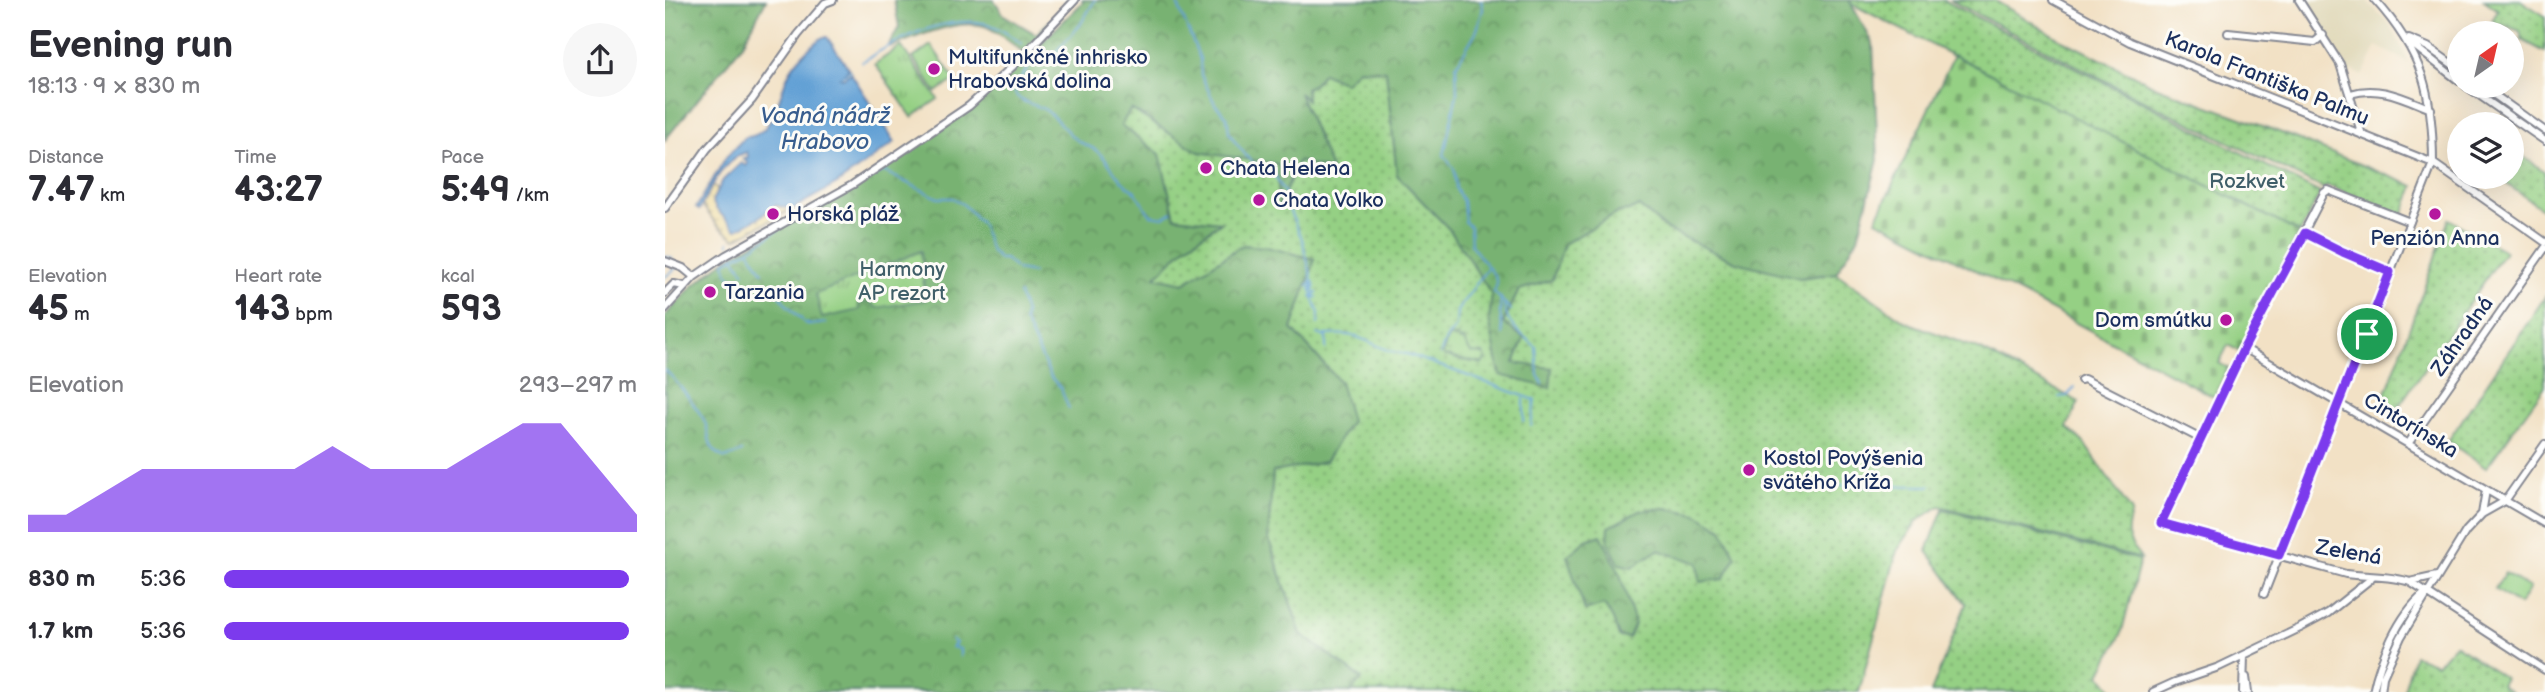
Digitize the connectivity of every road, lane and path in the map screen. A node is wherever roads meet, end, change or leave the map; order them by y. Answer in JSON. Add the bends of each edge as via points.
{"nodes":[{"id":1,"x":832,"y":0,"type":"edge"},
{"id":2,"x":1075,"y":0,"type":"edge"},
{"id":3,"x":2053,"y":0,"type":"edge"},
{"id":4,"x":2299,"y":0,"type":"edge"},
{"id":5,"x":2375,"y":0,"type":"edge"},
{"id":6,"x":2228,"y":33,"type":"dead end"},
{"id":7,"x":2323,"y":35,"type":"junction"},
{"id":8,"x":2404,"y":37,"type":"junction"},
{"id":9,"x":2447,"y":60,"type":"edge"},
{"id":10,"x":2447,"y":71,"type":"edge"},
{"id":11,"x":2350,"y":94,"type":"junction"},
{"id":12,"x":2483,"y":98,"type":"edge"},
{"id":13,"x":2499,"y":98,"type":"edge"},
{"id":14,"x":2431,"y":109,"type":"junction"},
{"id":15,"x":2545,"y":131,"type":"edge"},
{"id":16,"x":2362,"y":135,"type":"junction"},
{"id":17,"x":2545,"y":141,"type":"edge"},
{"id":18,"x":2433,"y":163,"type":"junction"},
{"id":19,"x":665,"y":208,"type":"edge"},
{"id":20,"x":2410,"y":222,"type":"junction"},
{"id":21,"x":2305,"y":233,"type":"junction"},
{"id":22,"x":2545,"y":242,"type":"edge"},
{"id":23,"x":2545,"y":248,"type":"edge"},
{"id":24,"x":672,"y":264,"type":"edge"},
{"id":25,"x":2390,"y":272,"type":"junction"},
{"id":26,"x":694,"y":276,"type":"junction"},
{"id":27,"x":684,"y":286,"type":"junction"},
{"id":28,"x":665,"y":293,"type":"edge"},
{"id":29,"x":665,"y":309,"type":"edge"},
{"id":30,"x":2244,"y":348,"type":"junction"},
{"id":31,"x":2081,"y":380,"type":"dead end"},
{"id":32,"x":2339,"y":403,"type":"junction"},
{"id":33,"x":2201,"y":439,"type":"junction"},
{"id":34,"x":2408,"y":444,"type":"junction"},
{"id":35,"x":2545,"y":444,"type":"edge"},
{"id":36,"x":2486,"y":490,"type":"junction"},
{"id":37,"x":2505,"y":501,"type":"junction"},
{"id":38,"x":2482,"y":514,"type":"junction"},
{"id":39,"x":2545,"y":524,"type":"edge"},
{"id":40,"x":2279,"y":555,"type":"junction"},
{"id":41,"x":2437,"y":576,"type":"junction"},
{"id":42,"x":2372,"y":578,"type":"junction"},
{"id":43,"x":2410,"y":582,"type":"junction"},
{"id":44,"x":2426,"y":593,"type":"junction"},
{"id":45,"x":2264,"y":594,"type":"dead end"},
{"id":46,"x":2244,"y":655,"type":"junction"},
{"id":47,"x":2545,"y":670,"type":"edge"},
{"id":48,"x":2153,"y":692,"type":"edge"},
{"id":49,"x":2246,"y":692,"type":"edge"},
{"id":50,"x":2373,"y":692,"type":"edge"},
{"id":51,"x":2381,"y":692,"type":"edge"}],
"edges":[{"from":1,"to":19,"type":"street","via":[[804,27]]},
{"from":2,"to":26,"type":"street","via":[[999,81],[955,116],[852,185]]},
{"from":3,"to":16,"type":"street","name":"Karola Františka Palmu","via":[[2130,42]]},
{"from":4,"to":7,"type":"street"},
{"from":5,"to":8,"type":"street"},
{"from":6,"to":7,"type":"street","via":[[2315,41]]},
{"from":7,"to":11,"type":"street"},
{"from":8,"to":9,"type":"street"},
{"from":8,"to":10,"type":"street"},
{"from":8,"to":14,"type":"street","via":[[2420,68]]},
{"from":11,"to":14,"type":"street","via":[[2386,91]]},
{"from":11,"to":16,"type":"street"},
{"from":12,"to":17,"type":"street"},
{"from":13,"to":15,"type":"street"},
{"from":14,"to":18,"type":"street"},
{"from":16,"to":18,"type":"street","name":"Karola Františka Palmu"},
{"from":18,"to":20,"type":"street"},
{"from":18,"to":22,"type":"street","name":"Karola Františka Palmu"},
{"from":20,"to":21,"type":"street","via":[[2328,190]]},
{"from":20,"to":25,"type":"street"},
{"from":21,"to":25,"type":"street"},
{"from":21,"to":30,"type":"street"},
{"from":23,"to":34,"type":"street","name":"Záhradná"},
{"from":24,"to":26,"type":"street"},
{"from":25,"to":32,"type":"street"},
{"from":26,"to":27,"type":"street"},
{"from":27,"to":28,"type":"street","via":[[674,284]]},
{"from":27,"to":29,"type":"street"},
{"from":30,"to":32,"type":"street","name":"Cintorínska"},
{"from":30,"to":33,"type":"street"},
{"from":31,"to":33,"type":"street"},
{"from":32,"to":34,"type":"street","name":"Cintorínska"},
{"from":32,"to":40,"type":"street"},
{"from":33,"to":40,"type":"street","name":"Zelená","via":[[2161,523]]},
{"from":34,"to":36,"type":"street","name":"Cintorínska"},
{"from":35,"to":37,"type":"street"},
{"from":36,"to":37,"type":"street","name":"Cintorínska"},
{"from":36,"to":38,"type":"street"},
{"from":37,"to":38,"type":"street"},
{"from":37,"to":39,"type":"street","name":"Cintorínska"},
{"from":38,"to":41,"type":"street"},
{"from":40,"to":42,"type":"street","name":"Zelená"},
{"from":40,"to":45,"type":"street"},
{"from":41,"to":43,"type":"street","name":"Zelená"},
{"from":41,"to":44,"type":"street"},
{"from":42,"to":43,"type":"street","name":"Zelená"},
{"from":42,"to":46,"type":"street","via":[[2328,613]]},
{"from":43,"to":44,"type":"street","name":"Zelená"},
{"from":44,"to":47,"type":"street","name":"Zelená"},
{"from":44,"to":50,"type":"street","via":[[2385,650]]},
{"from":44,"to":51,"type":"street","via":[[2390,659]]},
{"from":46,"to":48,"type":"street"},
{"from":46,"to":49,"type":"street"}]}
